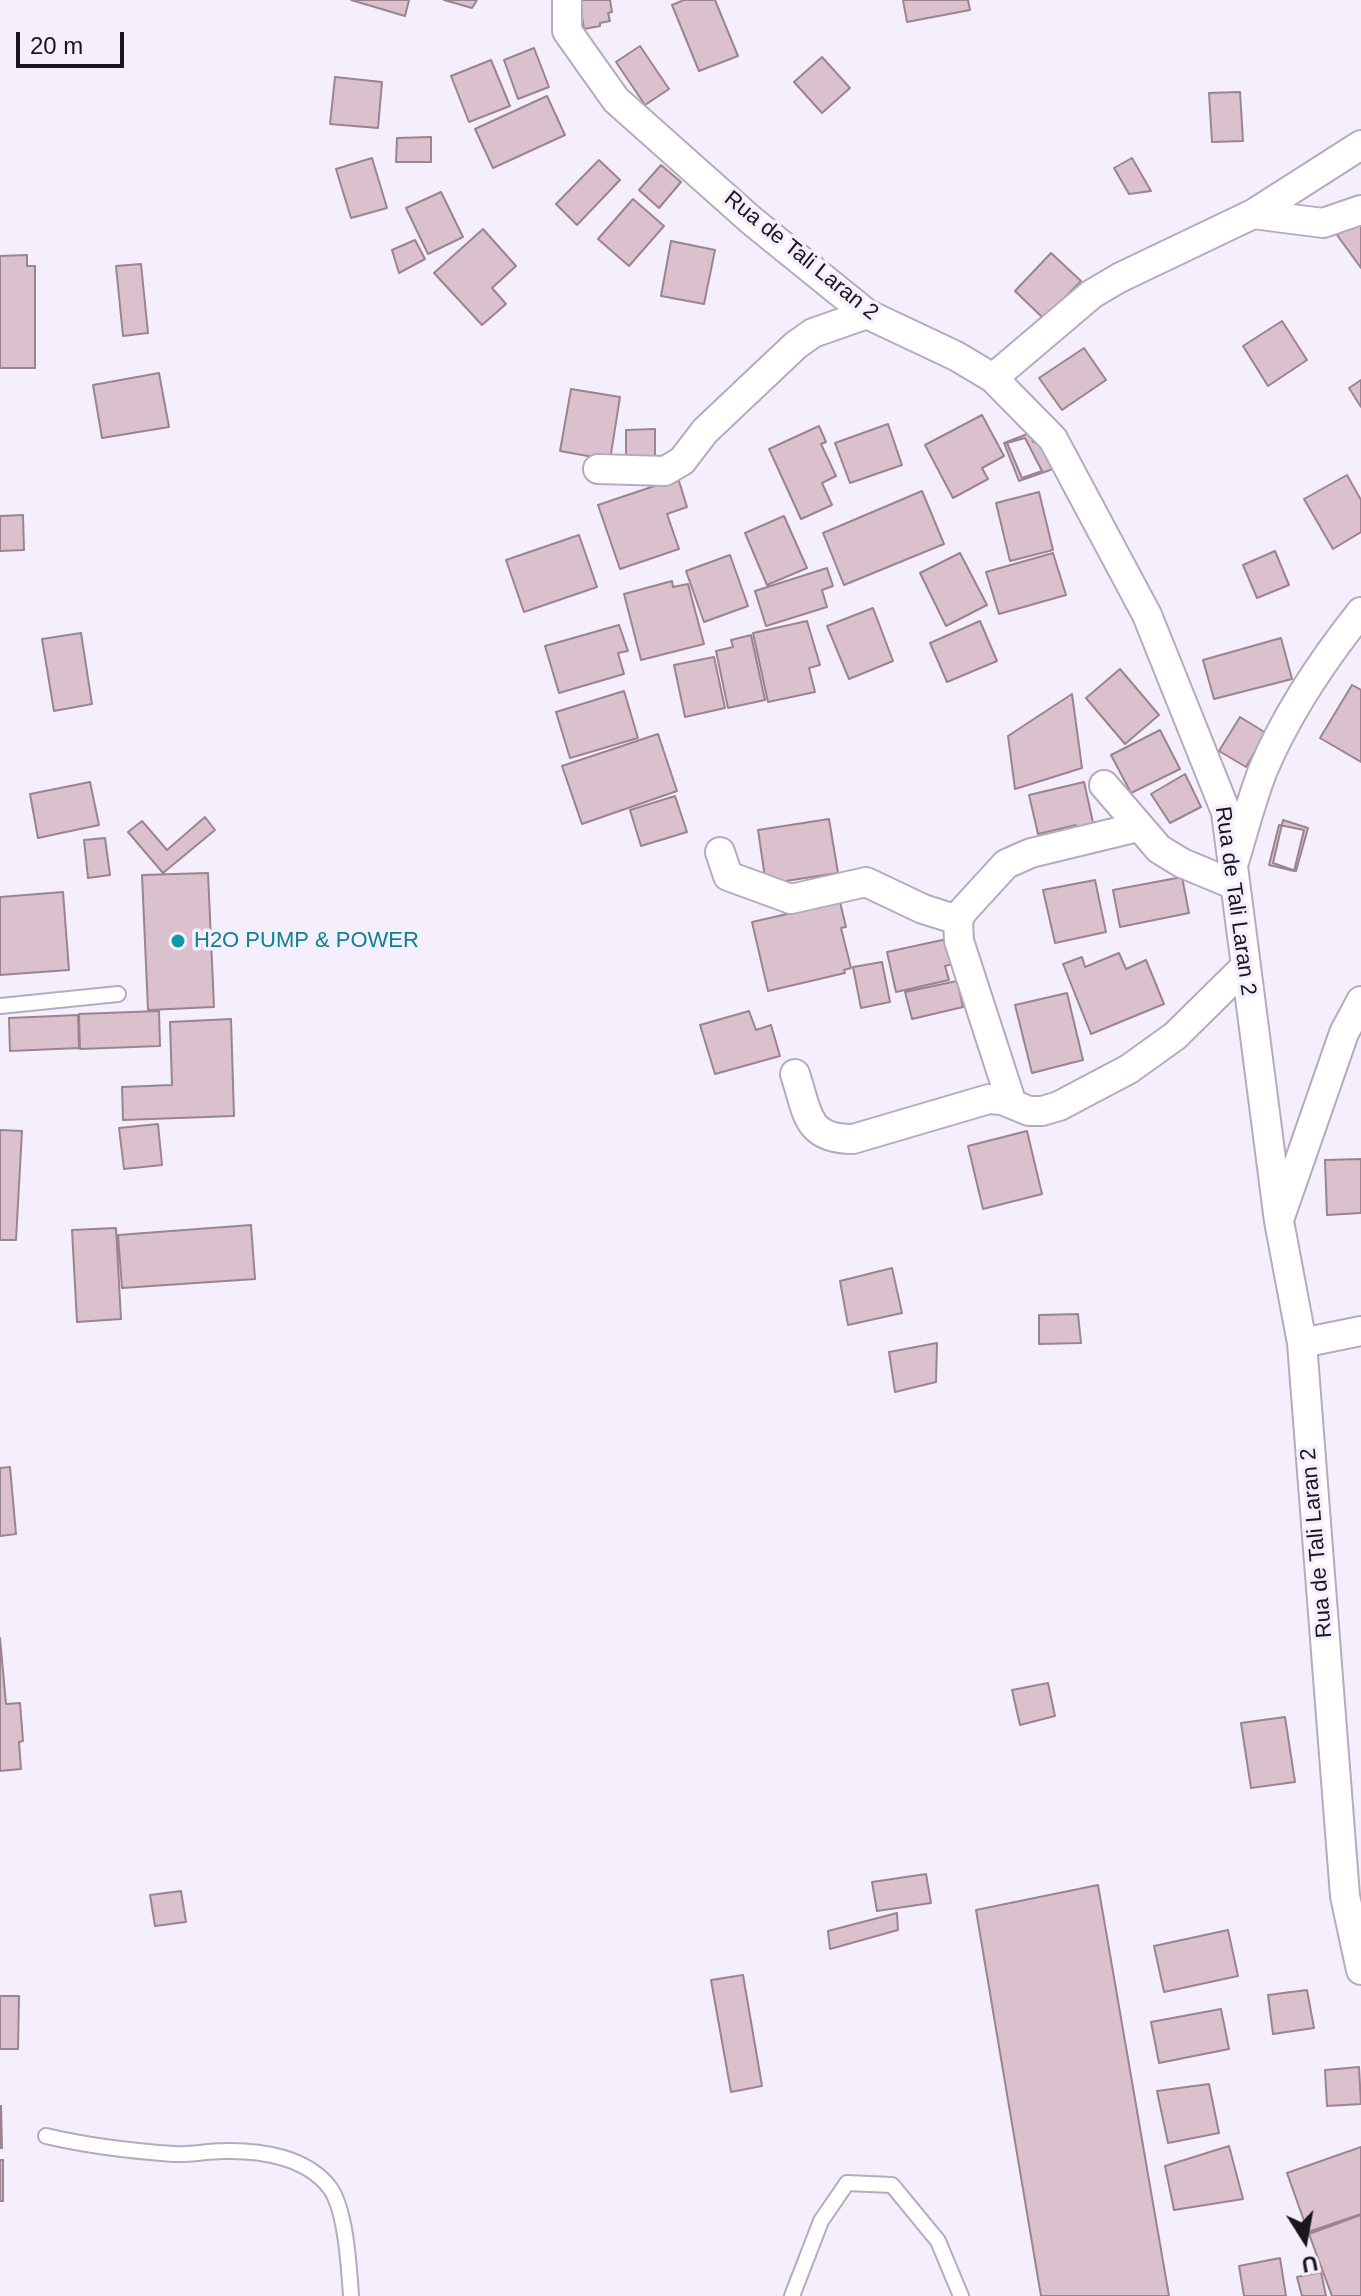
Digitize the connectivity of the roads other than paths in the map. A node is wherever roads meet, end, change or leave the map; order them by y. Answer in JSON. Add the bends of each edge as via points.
{"nodes":[{"id":1,"x":567,"y":0,"type":"edge"},
{"id":2,"x":1361,"y":145,"type":"edge"},
{"id":3,"x":1361,"y":210,"type":"edge"},
{"id":4,"x":1253,"y":214,"type":"junction"},
{"id":5,"x":867,"y":314,"type":"junction"},
{"id":6,"x":993,"y":378,"type":"junction"},
{"id":7,"x":598,"y":469,"type":"dead end"},
{"id":8,"x":1361,"y":612,"type":"edge"},
{"id":9,"x":1104,"y":785,"type":"dead end"},
{"id":10,"x":1138,"y":827,"type":"junction"},
{"id":11,"x":720,"y":852,"type":"dead end"},
{"id":12,"x":1234,"y":876,"type":"junction"},
{"id":13,"x":958,"y":920,"type":"junction"},
{"id":14,"x":1245,"y":967,"type":"junction"},
{"id":15,"x":118,"y":994,"type":"dead end"},
{"id":16,"x":1361,"y":1001,"type":"edge"},
{"id":17,"x":0,"y":1006,"type":"edge"},
{"id":18,"x":795,"y":1074,"type":"dead end"},
{"id":19,"x":1012,"y":1104,"type":"junction"},
{"id":20,"x":1279,"y":1221,"type":"junction"},
{"id":21,"x":1361,"y":1331,"type":"edge"},
{"id":22,"x":1302,"y":1343,"type":"junction"},
{"id":23,"x":1361,"y":1970,"type":"edge"},
{"id":24,"x":46,"y":2136,"type":"dead end"},
{"id":25,"x":351,"y":2296,"type":"edge"},
{"id":26,"x":792,"y":2296,"type":"edge"},
{"id":27,"x":961,"y":2296,"type":"edge"}],
"edges":[{"from":1,"to":5,"type":"street","name":"Rua de Tali Laran 2","via":[[567,31],[616,100]]},
{"from":2,"to":4,"type":"street"},
{"from":3,"to":4,"type":"street","via":[[1323,223]]},
{"from":4,"to":6,"type":"street","via":[[1092,294]]},
{"from":5,"to":6,"type":"street","name":"Rua de Tali Laran 2"},
{"from":5,"to":7,"type":"street","via":[[813,333],[796,345],[674,467]]},
{"from":6,"to":12,"type":"street","name":"Rua de Tali Laran 2","via":[[1053,439],[1147,615],[1226,812]]},
{"from":8,"to":12,"type":"street","via":[[1287,720],[1263,771]]},
{"from":9,"to":10,"type":"street"},
{"from":10,"to":12,"type":"street","via":[[1182,863]]},
{"from":10,"to":13,"type":"street","via":[[1018,858],[996,874]]},
{"from":11,"to":13,"type":"street","via":[[728,876],[791,899],[866,882]]},
{"from":12,"to":14,"type":"street","name":"Rua de Tali Laran 2"},
{"from":13,"to":19,"type":"street","via":[[959,941]]},
{"from":14,"to":19,"type":"street","via":[[1175,1036],[1129,1069],[1059,1106],[1029,1111]]},
{"from":14,"to":20,"type":"street","name":"Rua de Tali Laran 2"},
{"from":15,"to":17,"type":"lane"},
{"from":16,"to":20,"type":"street","via":[[1344,1033]]},
{"from":18,"to":19,"type":"street","via":[[812,1125],[834,1139],[853,1139],[978,1101]]},
{"from":20,"to":22,"type":"street","name":"Rua de Tali Laran 2"},
{"from":21,"to":22,"type":"street"},
{"from":22,"to":23,"type":"street","name":"Rua de Tali Laran 2","via":[[1345,1896]]},
{"from":24,"to":25,"type":"lane","via":[[123,2149],[226,2151],[299,2162],[332,2191],[340,2211]]},
{"from":26,"to":27,"type":"lane","via":[[821,2221],[847,2183],[892,2185],[938,2241]]}]}
